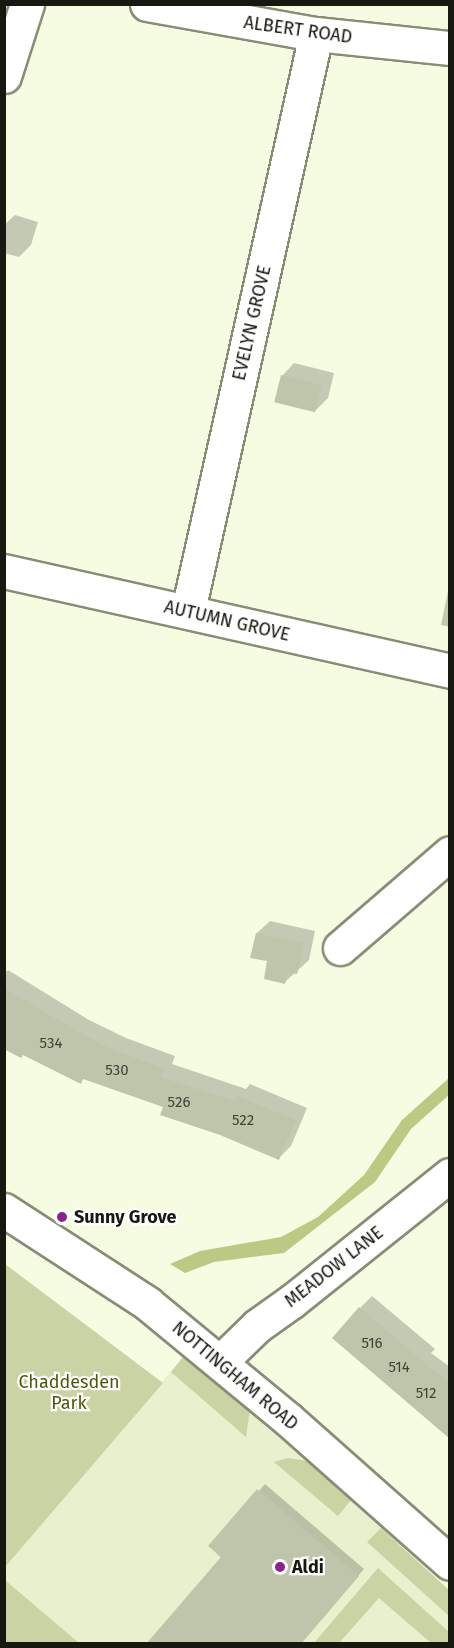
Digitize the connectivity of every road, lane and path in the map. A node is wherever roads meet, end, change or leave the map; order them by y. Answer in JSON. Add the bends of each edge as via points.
{"nodes":[{"id":1,"x":27,"y":4,"type":"edge"},
{"id":2,"x":147,"y":4,"type":"edge"},
{"id":3,"x":316,"y":34,"type":"junction"},
{"id":4,"x":450,"y":48,"type":"edge"},
{"id":5,"x":4,"y":76,"type":"edge"},
{"id":6,"x":4,"y":571,"type":"edge"},
{"id":7,"x":188,"y":612,"type":"junction"},
{"id":8,"x":450,"y":671,"type":"edge"},
{"id":9,"x":450,"y":853,"type":"edge"},
{"id":10,"x":340,"y":948,"type":"dead end"},
{"id":11,"x":450,"y":1175,"type":"edge"},
{"id":12,"x":4,"y":1210,"type":"edge"},
{"id":13,"x":220,"y":1362,"type":"junction"},
{"id":14,"x":450,"y":1563,"type":"edge"}],
"edges":[{"from":1,"to":5,"type":"street"},
{"from":2,"to":3,"type":"street","name":"ALBERT ROAD"},
{"from":3,"to":4,"type":"street","name":"ALBERT ROAD"},
{"from":3,"to":7,"type":"street","name":"EVELYN GROVE"},
{"from":6,"to":7,"type":"street","name":"AUTUMN GROVE"},
{"from":7,"to":8,"type":"street","name":"AUTUMN GROVE"},
{"from":9,"to":10,"type":"street"},
{"from":11,"to":13,"type":"street","name":"MEADOW LANE","via":[[257,1326]]},
{"from":12,"to":13,"type":"street","name":"NOTTINGHAM ROAD","via":[[147,1303]]},
{"from":13,"to":14,"type":"street","name":"NOTTINGHAM ROAD"}]}
